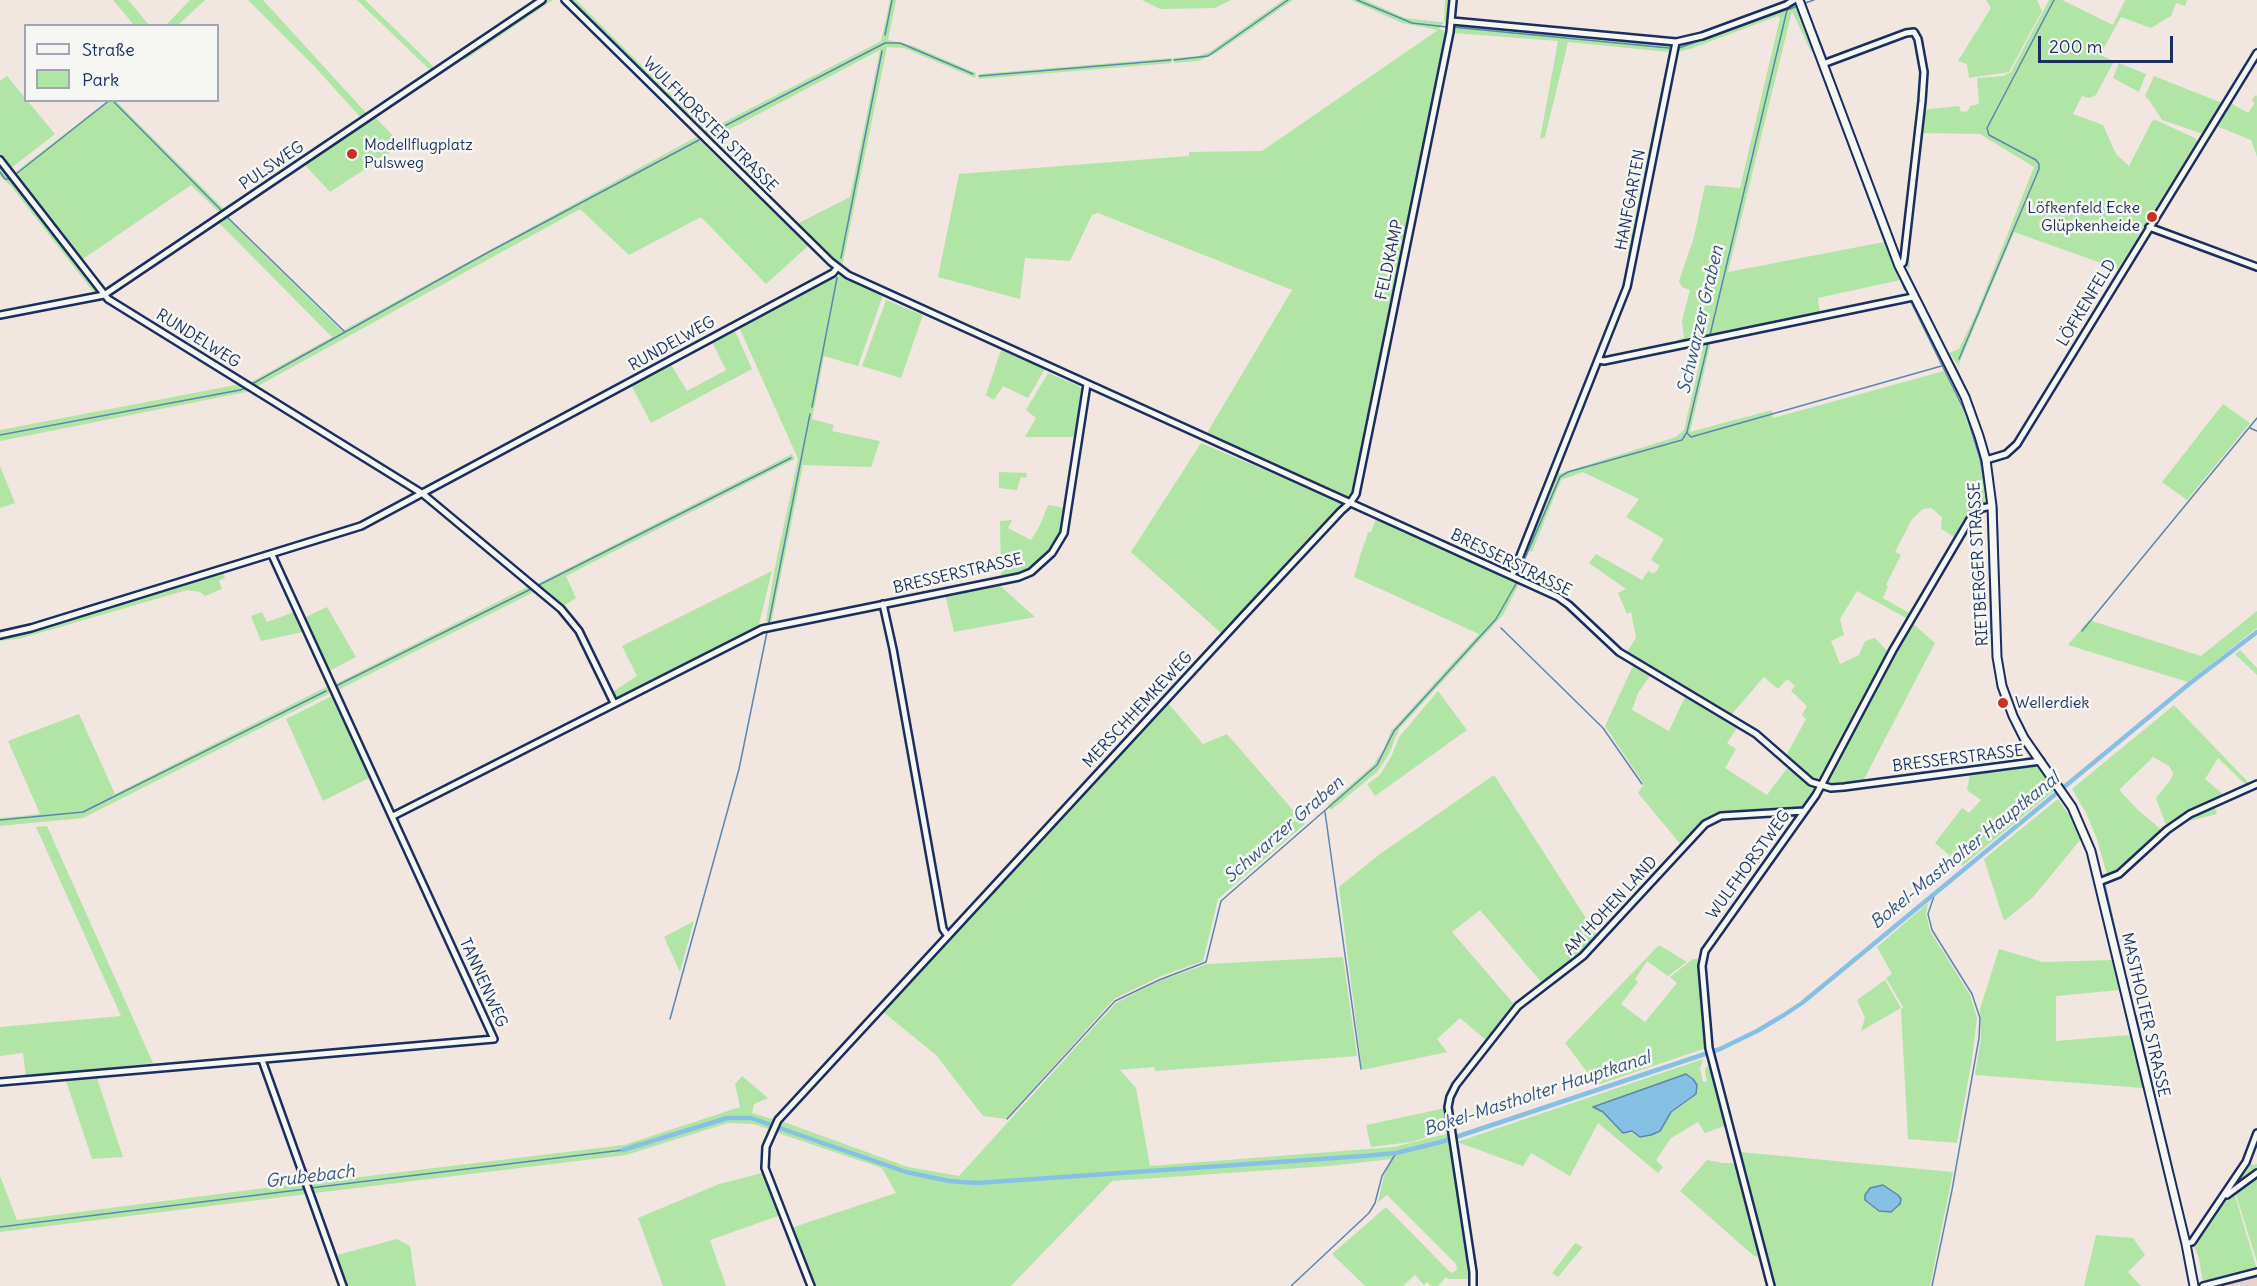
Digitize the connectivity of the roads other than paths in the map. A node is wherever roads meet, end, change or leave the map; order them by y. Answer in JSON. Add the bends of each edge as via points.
{"nodes":[{"id":1,"x":542,"y":0,"type":"edge"},
{"id":2,"x":565,"y":0,"type":"edge"},
{"id":3,"x":1453,"y":0,"type":"edge"},
{"id":4,"x":1797,"y":0,"type":"edge"},
{"id":5,"x":1451,"y":21,"type":"junction"},
{"id":6,"x":1676,"y":42,"type":"junction"},
{"id":7,"x":2257,"y":53,"type":"edge"},
{"id":8,"x":1822,"y":64,"type":"junction"},
{"id":9,"x":0,"y":160,"type":"edge"},
{"id":10,"x":2149,"y":227,"type":"junction"},
{"id":11,"x":1899,"y":266,"type":"junction"},
{"id":12,"x":2257,"y":267,"type":"edge"},
{"id":13,"x":837,"y":268,"type":"junction"},
{"id":14,"x":104,"y":295,"type":"junction"},
{"id":15,"x":1913,"y":297,"type":"junction"},
{"id":16,"x":0,"y":315,"type":"edge"},
{"id":17,"x":1599,"y":360,"type":"junction"},
{"id":18,"x":1087,"y":384,"type":"junction"},
{"id":19,"x":1986,"y":460,"type":"junction"},
{"id":20,"x":423,"y":494,"type":"junction"},
{"id":21,"x":1350,"y":503,"type":"junction"},
{"id":22,"x":1992,"y":506,"type":"junction"},
{"id":23,"x":272,"y":555,"type":"junction"},
{"id":24,"x":1516,"y":578,"type":"junction"},
{"id":25,"x":883,"y":604,"type":"junction"},
{"id":26,"x":0,"y":635,"type":"edge"},
{"id":27,"x":614,"y":703,"type":"junction"},
{"id":28,"x":2041,"y":762,"type":"junction"},
{"id":29,"x":2257,"y":784,"type":"edge"},
{"id":30,"x":1820,"y":786,"type":"junction"},
{"id":31,"x":1804,"y":812,"type":"junction"},
{"id":32,"x":393,"y":816,"type":"junction"},
{"id":33,"x":2099,"y":882,"type":"junction"},
{"id":34,"x":948,"y":936,"type":"junction"},
{"id":35,"x":262,"y":1060,"type":"junction"},
{"id":36,"x":0,"y":1082,"type":"edge"},
{"id":37,"x":2257,"y":1133,"type":"edge"},
{"id":38,"x":2257,"y":1173,"type":"edge"},
{"id":39,"x":2235,"y":1185,"type":"junction"},
{"id":40,"x":2186,"y":1244,"type":"junction"},
{"id":41,"x":2257,"y":1272,"type":"edge"},
{"id":42,"x":343,"y":1286,"type":"edge"},
{"id":43,"x":811,"y":1286,"type":"edge"},
{"id":44,"x":1473,"y":1286,"type":"edge"},
{"id":45,"x":1771,"y":1286,"type":"edge"},
{"id":46,"x":2194,"y":1286,"type":"edge"},
{"id":47,"x":2202,"y":1286,"type":"edge"}],
"edges":[{"from":1,"to":14,"type":"street","name":"PULSWEG"},
{"from":2,"to":13,"type":"street","name":"WULFHORSTER STRASSE"},
{"from":3,"to":5,"type":"street","name":"FELDKAMP"},
{"from":4,"to":6,"type":"street"},
{"from":4,"to":8,"type":"main road","name":"RIETBERGER STRASSE"},
{"from":5,"to":6,"type":"street"},
{"from":5,"to":21,"type":"street","name":"FELDKAMP","via":[[1356,494]]},
{"from":6,"to":17,"type":"street","name":"HANFGARTEN","via":[[1627,286]]},
{"from":7,"to":10,"type":"street","name":"LÖFKENFELD"},
{"from":8,"to":11,"type":"main road","name":"RIETBERGER STRASSE"},
{"from":8,"to":11,"type":"street","via":[[1905,33],[1914,32],[1918,39],[1924,72],[1922,101],[1904,258]]},
{"from":9,"to":14,"type":"street","name":"RUNDELWEG"},
{"from":10,"to":12,"type":"street"},
{"from":10,"to":19,"type":"street","name":"LÖFKENFELD","via":[[2017,444],[2006,454]]},
{"from":11,"to":15,"type":"main road","name":"RIETBERGER STRASSE"},
{"from":13,"to":18,"type":"street","name":"BRESSERSTRASSE"},
{"from":13,"to":20,"type":"street","name":"RUNDELWEG"},
{"from":14,"to":16,"type":"street","name":"PULSWEG"},
{"from":14,"to":20,"type":"street","name":"RUNDELWEG"},
{"from":15,"to":17,"type":"street"},
{"from":15,"to":19,"type":"main road","name":"RIETBERGER STRASSE","via":[[1965,397]]},
{"from":17,"to":24,"type":"street","name":"HANFGARTEN"},
{"from":18,"to":21,"type":"street","name":"BRESSERSTRASSE"},
{"from":18,"to":25,"type":"street","name":"BRESSERSTRASSE","via":[[1064,533],[1052,553],[1031,572],[1019,577]]},
{"from":19,"to":22,"type":"main road","name":"RIETBERGER STRASSE"},
{"from":20,"to":23,"type":"street","name":"RUNDELWEG","via":[[361,526]]},
{"from":20,"to":27,"type":"street","name":"RUNDELWEG","via":[[572,620]]},
{"from":21,"to":24,"type":"street","name":"BRESSERSTRASSE"},
{"from":21,"to":34,"type":"street","name":"MERSCHHEMKEWEG"},
{"from":22,"to":28,"type":"main road","name":"RIETBERGER STRASSE","via":[[1998,666],[2013,716]]},
{"from":22,"to":30,"type":"street","name":"WULFHORSTWEG","via":[[1974,514],[1893,650]]},
{"from":23,"to":26,"type":"street","name":"RUNDELWEG"},
{"from":23,"to":32,"type":"street","name":"TANNENWEG"},
{"from":24,"to":30,"type":"street","name":"BRESSERSTRASSE","via":[[1569,605],[1619,652],[1756,734],[1804,777]]},
{"from":25,"to":27,"type":"street","name":"BRESSERSTRASSE","via":[[762,628]]},
{"from":25,"to":34,"type":"street","via":[[943,929]]},
{"from":27,"to":32,"type":"street","name":"BRESSERSTRASSE"},
{"from":28,"to":30,"type":"street","name":"BRESSERSTRASSE","via":[[1844,787]]},
{"from":28,"to":33,"type":"main road","name":"MASTHOLTER STRASSE","via":[[2085,834]]},
{"from":29,"to":33,"type":"street","via":[[2190,814],[2119,874]]},
{"from":30,"to":31,"type":"street","name":"WULFHORSTWEG"},
{"from":31,"to":44,"type":"street","name":"AM HOHEN LAND","via":[[1721,816],[1706,824],[1583,957],[1526,999],[1508,1018],[1450,1097]]},
{"from":31,"to":45,"type":"street","name":"WULFHORSTWEG","via":[[1704,951],[1702,966],[1711,1055]]},
{"from":32,"to":35,"type":"street","name":"TANNENWEG","via":[[494,1039]]},
{"from":33,"to":40,"type":"main road","name":"MASTHOLTER STRASSE"},
{"from":34,"to":43,"type":"street","name":"MERSCHHEMKEWEG","via":[[772,1130],[765,1168]]},
{"from":35,"to":36,"type":"street","name":"TANNENWEG"},
{"from":35,"to":42,"type":"street"},
{"from":37,"to":39,"type":"street"},
{"from":38,"to":39,"type":"street"},
{"from":39,"to":40,"type":"street","via":[[2192,1242]]},
{"from":40,"to":46,"type":"main road","name":"MASTHOLTER STRASSE"},
{"from":41,"to":47,"type":"street"}]}
